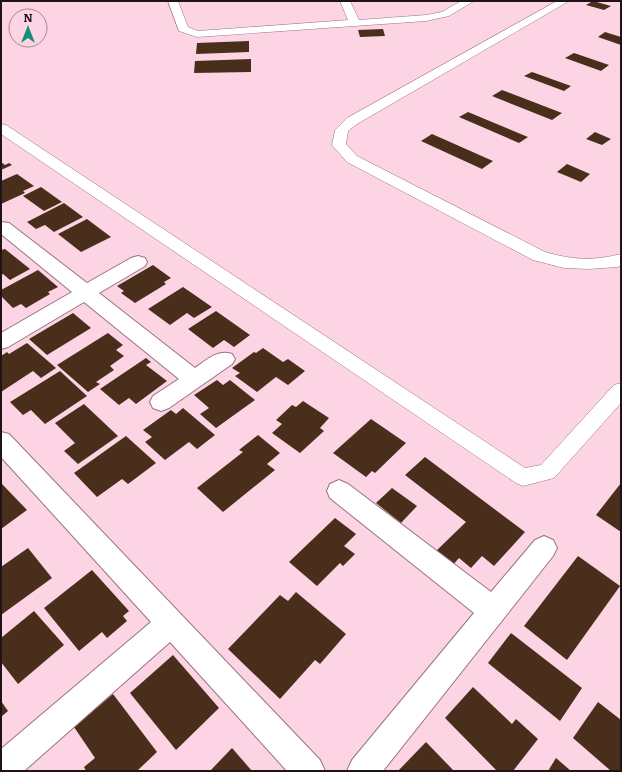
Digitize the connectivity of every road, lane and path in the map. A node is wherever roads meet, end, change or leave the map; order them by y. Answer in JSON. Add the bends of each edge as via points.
{"nodes":[{"id":1,"x":173,"y":1,"type":"edge"},
{"id":2,"x":345,"y":1,"type":"edge"},
{"id":3,"x":469,"y":1,"type":"edge"},
{"id":4,"x":564,"y":1,"type":"edge"},
{"id":5,"x":355,"y":23,"type":"junction"},
{"id":6,"x":1,"y":128,"type":"edge"},
{"id":7,"x":3,"y":227,"type":"dead end"},
{"id":8,"x":621,"y":259,"type":"edge"},
{"id":9,"x":138,"y":262,"type":"dead end"},
{"id":10,"x":86,"y":292,"type":"junction"},
{"id":11,"x":1,"y":342,"type":"edge"},
{"id":12,"x":224,"y":359,"type":"dead end"},
{"id":13,"x":194,"y":379,"type":"junction"},
{"id":14,"x":621,"y":390,"type":"edge"},
{"id":15,"x":161,"y":402,"type":"dead end"},
{"id":16,"x":1,"y":441,"type":"edge"},
{"id":17,"x":339,"y":491,"type":"dead end"},
{"id":18,"x":544,"y":548,"type":"dead end"},
{"id":19,"x":493,"y":611,"type":"junction"},
{"id":20,"x":171,"y":623,"type":"junction"},
{"id":21,"x":1,"y":770,"type":"edge"},
{"id":22,"x":309,"y":771,"type":"edge"},
{"id":23,"x":362,"y":771,"type":"edge"}],
"edges":[{"from":1,"to":5,"type":"lane","via":[[183,29],[197,34]]},
{"from":2,"to":5,"type":"lane"},
{"from":3,"to":5,"type":"lane","via":[[444,14],[426,18]]},
{"from":4,"to":8,"type":"lane","via":[[352,120],[342,130],[339,145],[352,159],[539,256],[564,264],[617,262]]},
{"from":6,"to":14,"type":"lane","via":[[523,477],[547,472]]},
{"from":7,"to":10,"type":"street"},
{"from":9,"to":10,"type":"street"},
{"from":10,"to":11,"type":"street"},
{"from":10,"to":13,"type":"street"},
{"from":12,"to":13,"type":"street"},
{"from":13,"to":15,"type":"street"},
{"from":16,"to":20,"type":"street"},
{"from":17,"to":19,"type":"street"},
{"from":18,"to":19,"type":"street"},
{"from":19,"to":23,"type":"street"},
{"from":20,"to":21,"type":"street"},
{"from":20,"to":22,"type":"street"}]}
